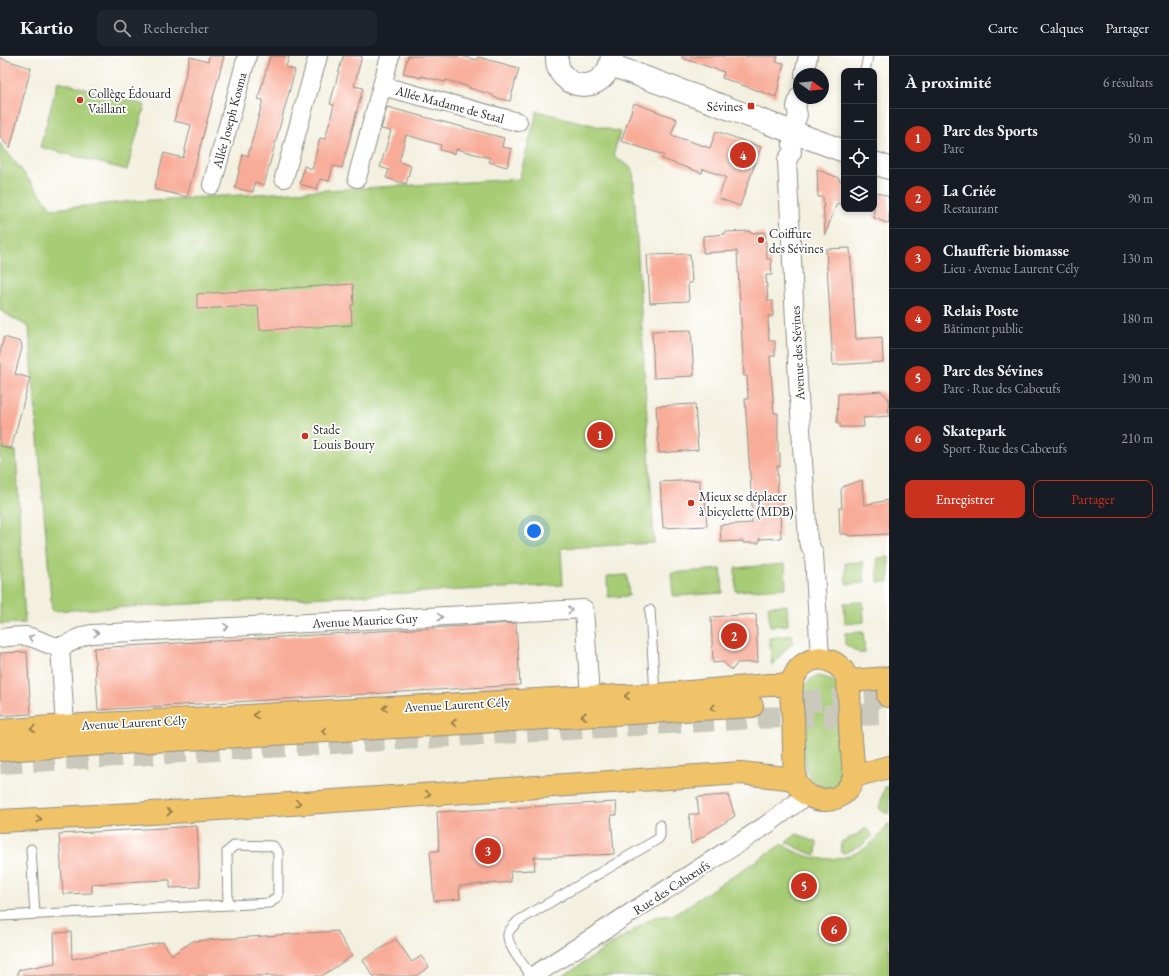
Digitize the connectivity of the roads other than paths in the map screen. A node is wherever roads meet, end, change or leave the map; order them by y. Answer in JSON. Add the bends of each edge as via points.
{"nodes":[{"id":1,"x":247,"y":56,"type":"edge"},
{"id":2,"x":318,"y":56,"type":"edge"},
{"id":3,"x":390,"y":56,"type":"edge"},
{"id":4,"x":557,"y":56,"type":"edge"},
{"id":5,"x":808,"y":56,"type":"edge"},
{"id":6,"x":817,"y":56,"type":"edge"},
{"id":7,"x":868,"y":56,"type":"edge"},
{"id":8,"x":611,"y":60,"type":"edge"},
{"id":9,"x":805,"y":68,"type":"edge"},
{"id":10,"x":814,"y":68,"type":"edge"},
{"id":11,"x":866,"y":68,"type":"edge"},
{"id":12,"x":382,"y":86,"type":"junction"},
{"id":13,"x":797,"y":104,"type":"edge"},
{"id":14,"x":806,"y":104,"type":"edge"},
{"id":15,"x":518,"y":122,"type":"dead end"},
{"id":16,"x":794,"y":133,"type":"junction"},
{"id":17,"x":841,"y":150,"type":"edge"},
{"id":18,"x":877,"y":163,"type":"edge"},
{"id":19,"x":889,"y":168,"type":"edge"},
{"id":20,"x":284,"y":178,"type":"dead end"},
{"id":21,"x":357,"y":178,"type":"dead end"},
{"id":22,"x":212,"y":185,"type":"dead end"},
{"id":23,"x":650,"y":610,"type":"dead end"},
{"id":24,"x":0,"y":638,"type":"edge"},
{"id":25,"x":60,"y":646,"type":"junction"},
{"id":26,"x":820,"y":658,"type":"junction"},
{"id":27,"x":848,"y":681,"type":"junction"},
{"id":28,"x":792,"y":685,"type":"junction"},
{"id":29,"x":889,"y":690,"type":"edge"},
{"id":30,"x":655,"y":695,"type":"junction"},
{"id":31,"x":590,"y":697,"type":"junction"},
{"id":32,"x":752,"y":706,"type":"dead end"},
{"id":33,"x":65,"y":726,"type":"junction"},
{"id":34,"x":0,"y":731,"type":"edge"},
{"id":35,"x":0,"y":750,"type":"edge"},
{"id":36,"x":889,"y":767,"type":"edge"},
{"id":37,"x":854,"y":776,"type":"junction"},
{"id":38,"x":801,"y":787,"type":"junction"},
{"id":39,"x":0,"y":821,"type":"edge"},
{"id":40,"x":660,"y":825,"type":"dead end"},
{"id":41,"x":31,"y":849,"type":"dead end"},
{"id":42,"x":228,"y":905,"type":"junction"},
{"id":43,"x":35,"y":915,"type":"junction"},
{"id":44,"x":0,"y":916,"type":"edge"},
{"id":45,"x":532,"y":976,"type":"edge"}],
"edges":[{"from":1,"to":22,"type":"street","name":"Allée Joseph Kosma"},
{"from":2,"to":20,"type":"street"},
{"from":3,"to":12,"type":"street"},
{"from":4,"to":8,"type":"street","via":[[559,69],[565,77],[581,85],[589,85],[603,78]]},
{"from":5,"to":9,"type":"street"},
{"from":6,"to":10,"type":"street"},
{"from":7,"to":11,"type":"lane"},
{"from":8,"to":16,"type":"street"},
{"from":12,"to":15,"type":"street","name":"Allée Madame de Staal"},
{"from":12,"to":21,"type":"street"},
{"from":13,"to":16,"type":"street","name":"Avenue des Sévines"},
{"from":14,"to":16,"type":"street"},
{"from":16,"to":17,"type":"street"},
{"from":16,"to":26,"type":"street","name":"Avenue des Sévines","via":[[818,541],[814,554]]},
{"from":18,"to":19,"type":"street"},
{"from":23,"to":30,"type":"lane"},
{"from":25,"to":24,"type":"street","one_way":true,"via":[[25,636]]},
{"from":25,"to":31,"type":"street","name":"Avenue Maurice Guy","one_way":true,"via":[[80,636],[92,634],[584,609]]},
{"from":25,"to":33,"type":"street"},
{"from":26,"to":27,"type":"main road","via":[[828,659],[840,667]]},
{"from":26,"to":28,"type":"main road","via":[[805,662],[794,676]]},
{"from":27,"to":29,"type":"main road"},
{"from":27,"to":37,"type":"main road"},
{"from":28,"to":30,"type":"main road","name":"Avenue Laurent Cély"},
{"from":28,"to":38,"type":"main road"},
{"from":30,"to":31,"type":"main road","name":"Avenue Laurent Cély","one_way":true},
{"from":31,"to":33,"type":"main road","name":"Avenue Laurent Cély","one_way":true},
{"from":32,"to":35,"type":"main road","one_way":true},
{"from":33,"to":34,"type":"main road","name":"Avenue Laurent Cély","one_way":true},
{"from":36,"to":37,"type":"main road"},
{"from":37,"to":38,"type":"main road","via":[[850,787],[840,797],[832,800],[815,799]]},
{"from":39,"to":38,"type":"main road","one_way":true,"via":[[741,773]]},
{"from":38,"to":45,"type":"street","name":"Rue des Cabœufs","via":[[765,826]]},
{"from":40,"to":45,"type":"lane","via":[[658,839],[518,921],[509,930],[508,936],[514,953]]},
{"from":41,"to":43,"type":"lane"},
{"from":42,"to":42,"type":"lane","via":[[270,903],[278,896],[278,852],[273,846],[234,845],[227,852]]},
{"from":42,"to":43,"type":"lane"},
{"from":43,"to":44,"type":"lane"}]}
